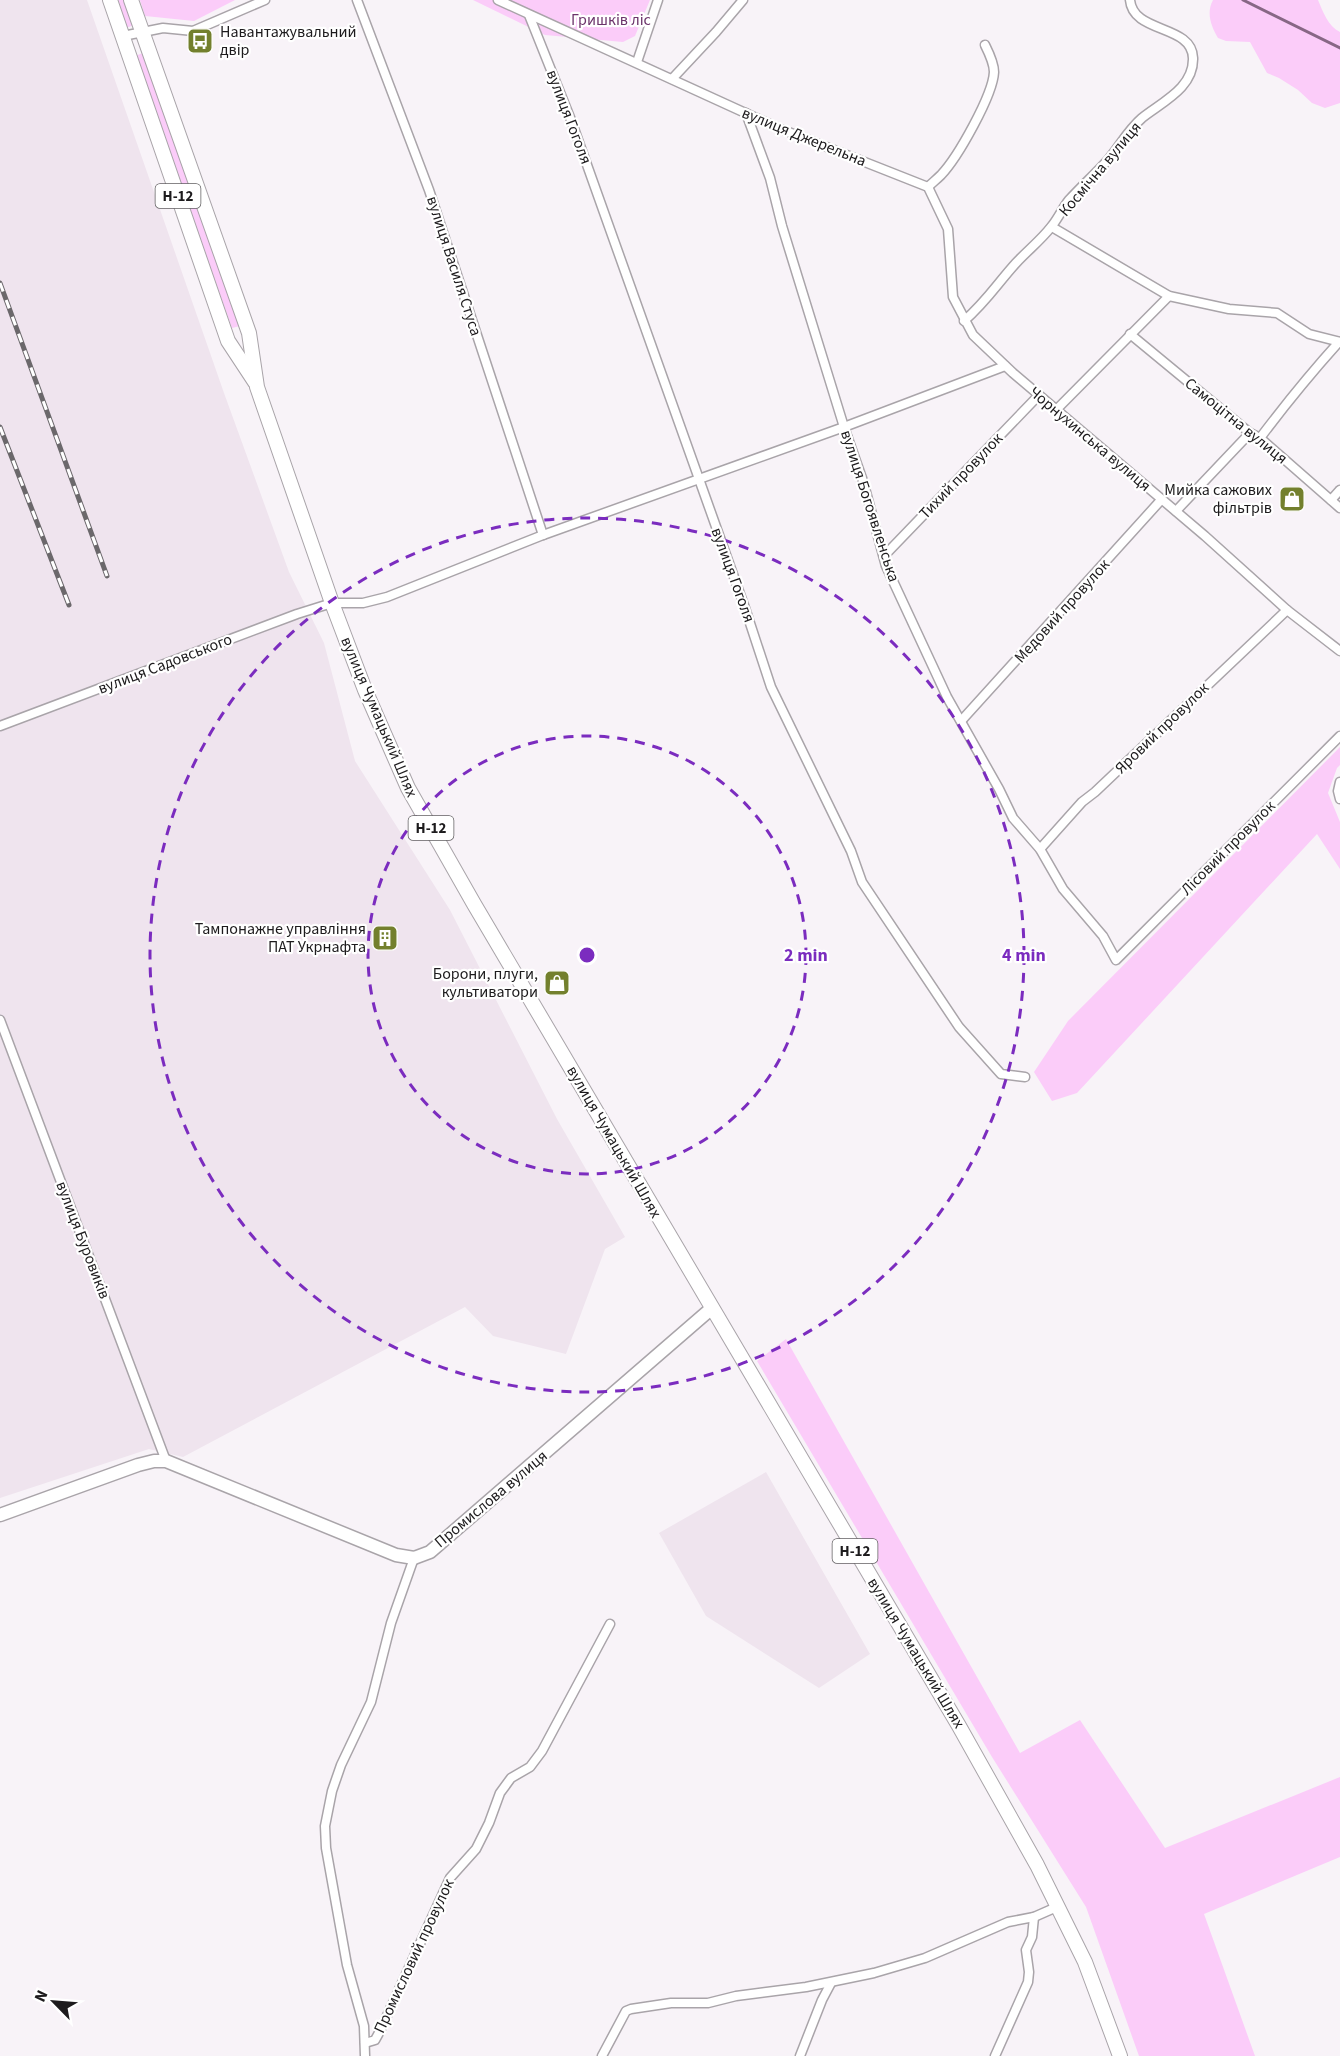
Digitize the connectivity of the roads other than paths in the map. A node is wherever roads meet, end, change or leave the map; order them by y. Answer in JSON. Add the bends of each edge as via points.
{"nodes":[{"id":1,"x":110,"y":0,"type":"edge"},
{"id":2,"x":131,"y":0,"type":"edge"},
{"id":3,"x":265,"y":0,"type":"edge"},
{"id":4,"x":357,"y":0,"type":"edge"},
{"id":5,"x":498,"y":0,"type":"edge"},
{"id":6,"x":658,"y":0,"type":"edge"},
{"id":7,"x":743,"y":0,"type":"edge"},
{"id":8,"x":1130,"y":0,"type":"edge"},
{"id":9,"x":529,"y":15,"type":"junction"},
{"id":10,"x":142,"y":31,"type":"junction"},
{"id":11,"x":123,"y":36,"type":"junction"},
{"id":12,"x":986,"y":45,"type":"dead end"},
{"id":13,"x":637,"y":62,"type":"junction"},
{"id":14,"x":672,"y":78,"type":"junction"},
{"id":15,"x":746,"y":114,"type":"junction"},
{"id":16,"x":928,"y":187,"type":"junction"},
{"id":17,"x":1052,"y":227,"type":"junction"},
{"id":18,"x":1169,"y":296,"type":"junction"},
{"id":19,"x":964,"y":321,"type":"junction"},
{"id":20,"x":1130,"y":334,"type":"junction"},
{"id":21,"x":1339,"y":342,"type":"edge"},
{"id":22,"x":1005,"y":366,"type":"junction"},
{"id":23,"x":257,"y":387,"type":"junction"},
{"id":24,"x":1039,"y":395,"type":"junction"},
{"id":25,"x":1056,"y":410,"type":"junction"},
{"id":26,"x":844,"y":427,"type":"junction"},
{"id":27,"x":1250,"y":433,"type":"junction"},
{"id":28,"x":1260,"y":438,"type":"junction"},
{"id":29,"x":699,"y":479,"type":"junction"},
{"id":30,"x":1340,"y":490,"type":"edge"},
{"id":31,"x":1161,"y":500,"type":"junction"},
{"id":32,"x":1331,"y":500,"type":"junction"},
{"id":33,"x":1340,"y":508,"type":"edge"},
{"id":34,"x":1176,"y":511,"type":"junction"},
{"id":35,"x":543,"y":535,"type":"junction"},
{"id":36,"x":884,"y":556,"type":"junction"},
{"id":37,"x":332,"y":603,"type":"junction"},
{"id":38,"x":1287,"y":610,"type":"junction"},
{"id":39,"x":1340,"y":651,"type":"edge"},
{"id":40,"x":961,"y":721,"type":"junction"},
{"id":41,"x":0,"y":726,"type":"edge"},
{"id":42,"x":1340,"y":736,"type":"edge"},
{"id":43,"x":1340,"y":782,"type":"edge"},
{"id":44,"x":1340,"y":799,"type":"edge"},
{"id":45,"x":1040,"y":849,"type":"junction"},
{"id":46,"x":1116,"y":960,"type":"joint"},
{"id":47,"x":0,"y":1020,"type":"edge"},
{"id":48,"x":1025,"y":1077,"type":"dead end"},
{"id":49,"x":712,"y":1308,"type":"junction"},
{"id":50,"x":166,"y":1461,"type":"junction"},
{"id":51,"x":0,"y":1515,"type":"edge"},
{"id":52,"x":414,"y":1558,"type":"junction"},
{"id":53,"x":610,"y":1624,"type":"dead end"},
{"id":54,"x":1059,"y":1906,"type":"junction"},
{"id":55,"x":1034,"y":1917,"type":"junction"},
{"id":56,"x":831,"y":1983,"type":"junction"},
{"id":57,"x":365,"y":2043,"type":"junction"},
{"id":58,"x":365,"y":2056,"type":"edge"},
{"id":59,"x":602,"y":2056,"type":"edge"},
{"id":60,"x":800,"y":2056,"type":"edge"},
{"id":61,"x":995,"y":2056,"type":"edge"},
{"id":62,"x":1120,"y":2056,"type":"edge"}],
"edges":[{"from":1,"to":11,"type":"main road","name":"вулиця Чумацький Шлях","number":"Н-12"},
{"from":2,"to":10,"type":"main road","name":"вулиця Чумацький Шлях","number":"Н-12"},
{"from":3,"to":10,"type":"street","via":[[193,32],[163,28]]},
{"from":4,"to":35,"type":"street","name":"вулиця Василя Стуса","via":[[429,190]]},
{"from":5,"to":9,"type":"street","name":"вулиця Джерельна"},
{"from":6,"to":13,"type":"street"},
{"from":7,"to":14,"type":"street"},
{"from":8,"to":17,"type":"street","name":"Космічна вулиця","via":[[1143,21],[1190,45],[1193,70],[1183,86],[1127,134],[1068,201]]},
{"from":9,"to":13,"type":"street","name":"вулиця Джерельна"},
{"from":9,"to":29,"type":"street","name":"вулиця Гоголя","via":[[571,120]]},
{"from":10,"to":11,"type":"street"},
{"from":10,"to":23,"type":"main road","name":"вулиця Чумацький Шлях","number":"Н-12","via":[[249,333]]},
{"from":11,"to":23,"type":"main road","name":"вулиця Чумацький Шлях","number":"Н-12","via":[[228,341]]},
{"from":12,"to":16,"type":"street","via":[[994,72],[987,97],[952,161]]},
{"from":13,"to":14,"type":"street","name":"вулиця Джерельна"},
{"from":14,"to":15,"type":"street","name":"вулиця Джерельна"},
{"from":15,"to":16,"type":"street","name":"вулиця Джерельна"},
{"from":15,"to":26,"type":"street","name":"вулиця Богоявленська","via":[[770,178]]},
{"from":16,"to":19,"type":"street","via":[[948,229],[954,297]]},
{"from":17,"to":18,"type":"street"},
{"from":17,"to":19,"type":"street","name":"Космічна вулиця"},
{"from":18,"to":20,"type":"street"},
{"from":18,"to":21,"type":"street","via":[[1229,309],[1277,313],[1309,334]]},
{"from":19,"to":22,"type":"street"},
{"from":20,"to":25,"type":"street"},
{"from":20,"to":27,"type":"street","name":"Самоцітна вулиця"},
{"from":21,"to":28,"type":"street","via":[[1304,379]]},
{"from":22,"to":24,"type":"street","name":"Чорнухинська вулиця"},
{"from":22,"to":26,"type":"street","name":"вулиця Садовського"},
{"from":23,"to":37,"type":"main road","name":"вулиця Чумацький Шлях","number":"Н-12"},
{"from":24,"to":25,"type":"street","name":"Чорнухинська вулиця"},
{"from":24,"to":36,"type":"street","name":"Тихий провулок"},
{"from":25,"to":31,"type":"street","name":"Чорнухинська вулиця"},
{"from":26,"to":29,"type":"street","name":"вулиця Садовського"},
{"from":26,"to":36,"type":"street","name":"вулиця Богоявленська"},
{"from":27,"to":28,"type":"street","name":"Самоцітна вулиця"},
{"from":27,"to":34,"type":"street"},
{"from":28,"to":32,"type":"street","name":"Самоцітна вулиця"},
{"from":29,"to":35,"type":"street","name":"вулиця Садовського"},
{"from":29,"to":48,"type":"street","name":"вулиця Гоголя","via":[[771,687],[851,851],[862,882],[959,1027],[1001,1074]]},
{"from":30,"to":32,"type":"street"},
{"from":31,"to":34,"type":"street","name":"Чорнухинська вулиця"},
{"from":31,"to":40,"type":"street","name":"Медовий провулок"},
{"from":32,"to":33,"type":"street","name":"Самоцітна вулиця"},
{"from":34,"to":38,"type":"street","name":"Чорнухинська вулиця"},
{"from":35,"to":37,"type":"street","name":"вулиця Садовського","via":[[387,597],[363,603]]},
{"from":36,"to":40,"type":"street","name":"вулиця Богоявленська"},
{"from":37,"to":41,"type":"street","name":"вулиця Садовського"},
{"from":37,"to":49,"type":"main road","name":"вулиця Чумацький Шлях","number":"Н-12","via":[[364,690],[408,788]]},
{"from":38,"to":39,"type":"street","name":"Чорнухинська вулиця"},
{"from":38,"to":45,"type":"street","name":"Яровий провулок","via":[[1082,802]]},
{"from":40,"to":45,"type":"street","name":"вулиця Богоявленська","via":[[1013,818]]},
{"from":42,"to":46,"type":"street","name":"Лісовий провулок"},
{"from":43,"to":44,"type":"street"},
{"from":45,"to":46,"type":"street","name":"вулиця Богоявленська","via":[[1063,889],[1103,936]]},
{"from":47,"to":50,"type":"street","name":"вулиця Буровиків"},
{"from":49,"to":52,"type":"street","name":"Промислова вулиця","via":[[430,1552]]},
{"from":49,"to":54,"type":"main road","name":"вулиця Чумацький Шлях","number":"Н-12","via":[[959,1726]]},
{"from":50,"to":51,"type":"street","via":[[138,1465]]},
{"from":50,"to":52,"type":"street","via":[[396,1555]]},
{"from":52,"to":57,"type":"street","name":"Промисловий провулок","via":[[391,1623],[371,1702],[341,1765],[325,1826],[347,1965]]},
{"from":53,"to":57,"type":"street","name":"Промисловий провулок","via":[[542,1751],[530,1767],[505,1785],[476,1849],[450,1878],[380,2031],[375,2040]]},
{"from":54,"to":55,"type":"street"},
{"from":54,"to":62,"type":"main road","name":"вулиця Чумацький Шлях"},
{"from":55,"to":56,"type":"street","via":[[1008,1922],[925,1958]]},
{"from":55,"to":61,"type":"street","via":[[1026,1950],[1028,1982]]},
{"from":56,"to":59,"type":"street","via":[[708,2003],[671,2003],[626,2011]]},
{"from":56,"to":60,"type":"street"},
{"from":57,"to":58,"type":"street","name":"Промисловий провулок"}]}
